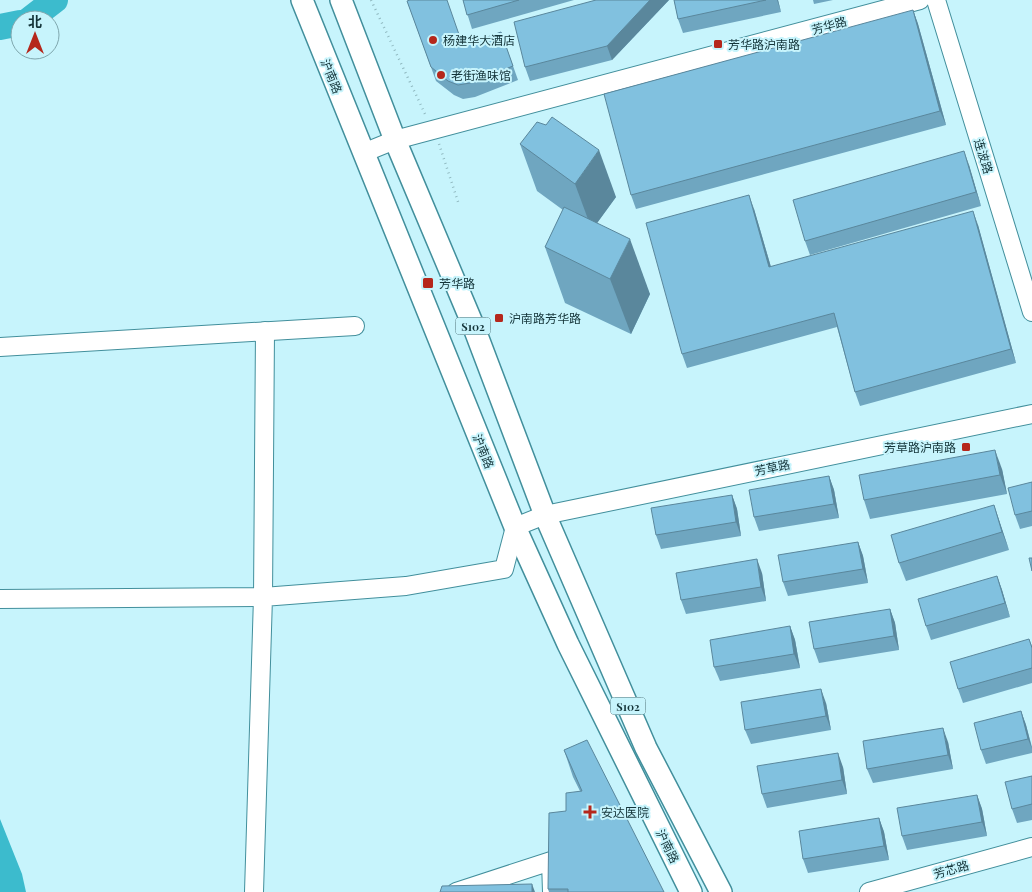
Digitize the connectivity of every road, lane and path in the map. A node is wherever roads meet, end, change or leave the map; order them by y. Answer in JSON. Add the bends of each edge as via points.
{"nodes":[{"id":1,"x":302,"y":0,"type":"edge"},
{"id":2,"x":341,"y":0,"type":"edge"},
{"id":3,"x":371,"y":0,"type":"edge"},
{"id":4,"x":920,"y":0,"type":"edge"},
{"id":5,"x":936,"y":0,"type":"edge"},
{"id":6,"x":434,"y":130,"type":"junction"},
{"id":7,"x":395,"y":140,"type":"junction"},
{"id":8,"x":363,"y":153,"type":"junction"},
{"id":9,"x":459,"y":205,"type":"dead end"},
{"id":10,"x":1032,"y":312,"type":"edge"},
{"id":11,"x":355,"y":326,"type":"dead end"},
{"id":12,"x":266,"y":331,"type":"junction"},
{"id":13,"x":0,"y":347,"type":"edge"},
{"id":14,"x":1032,"y":414,"type":"edge"},
{"id":15,"x":544,"y":515,"type":"junction"},
{"id":16,"x":515,"y":527,"type":"junction"},
{"id":17,"x":262,"y":596,"type":"junction"},
{"id":18,"x":0,"y":600,"type":"edge"},
{"id":19,"x":1032,"y":847,"type":"edge"},
{"id":20,"x":254,"y":892,"type":"edge"},
{"id":21,"x":456,"y":892,"type":"edge"},
{"id":22,"x":552,"y":892,"type":"edge"},
{"id":23,"x":691,"y":892,"type":"edge"},
{"id":24,"x":721,"y":892,"type":"edge"},
{"id":25,"x":870,"y":892,"type":"edge"}],
"edges":[{"from":1,"to":8,"type":"main road","name":"沪南路","number":"S102"},
{"from":2,"to":7,"type":"main road","name":"沪南路","number":"S102"},
{"from":3,"to":6,"type":"path"},
{"from":4,"to":6,"type":"street","name":"芳华路"},
{"from":5,"to":10,"type":"street","name":"连波路"},
{"from":6,"to":7,"type":"street","name":"芳华路"},
{"from":6,"to":9,"type":"path"},
{"from":7,"to":8,"type":"street","name":"芳华路"},
{"from":7,"to":15,"type":"main road","name":"沪南路","number":"S102","via":[[473,325]]},
{"from":8,"to":16,"type":"main road","name":"沪南路","number":"S102"},
{"from":11,"to":12,"type":"street"},
{"from":12,"to":13,"type":"street"},
{"from":12,"to":17,"type":"street"},
{"from":14,"to":15,"type":"street","name":"芳草路"},
{"from":15,"to":16,"type":"street","name":"芳草路"},
{"from":15,"to":24,"type":"main road","name":"沪南路","number":"S102","via":[[646,748]]},
{"from":16,"to":17,"type":"street","via":[[504,569],[406,586]]},
{"from":16,"to":23,"type":"main road","name":"沪南路","number":"S102","via":[[568,644]]},
{"from":17,"to":18,"type":"street"},
{"from":17,"to":20,"type":"street"},
{"from":19,"to":25,"type":"street","name":"芳芯路"},
{"from":21,"to":22,"type":"street","via":[[551,861]]}]}
